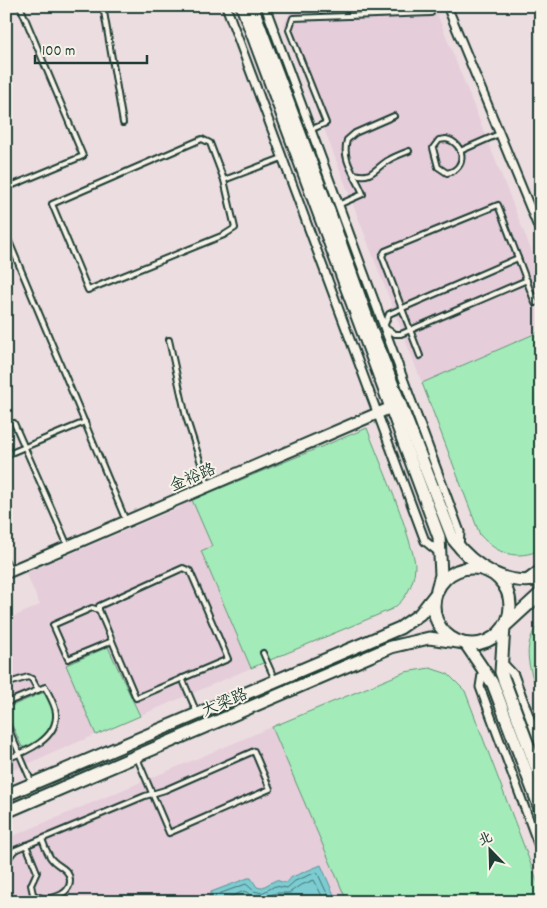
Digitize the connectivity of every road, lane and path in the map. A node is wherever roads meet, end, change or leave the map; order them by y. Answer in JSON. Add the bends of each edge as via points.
{"nodes":[{"id":1,"x":20,"y":6,"type":"edge"},
{"id":2,"x":103,"y":6,"type":"edge"},
{"id":3,"x":226,"y":6,"type":"edge"},
{"id":4,"x":242,"y":6,"type":"edge"},
{"id":5,"x":252,"y":6,"type":"edge"},
{"id":6,"x":265,"y":6,"type":"edge"},
{"id":7,"x":371,"y":6,"type":"edge"},
{"id":8,"x":447,"y":6,"type":"edge"},
{"id":9,"x":431,"y":13,"type":"dead end"},
{"id":10,"x":371,"y":15,"type":"junction"},
{"id":11,"x":394,"y":116,"type":"dead end"},
{"id":12,"x":123,"y":123,"type":"dead end"},
{"id":13,"x":310,"y":130,"type":"junction"},
{"id":14,"x":500,"y":134,"type":"junction"},
{"id":15,"x":460,"y":150,"type":"junction"},
{"id":16,"x":409,"y":151,"type":"dead end"},
{"id":17,"x":282,"y":158,"type":"junction"},
{"id":18,"x":355,"y":174,"type":"junction"},
{"id":19,"x":224,"y":180,"type":"junction"},
{"id":20,"x":6,"y":188,"type":"edge"},
{"id":21,"x":338,"y":205,"type":"junction"},
{"id":22,"x":6,"y":234,"type":"edge"},
{"id":23,"x":541,"y":234,"type":"edge"},
{"id":24,"x":518,"y":258,"type":"junction"},
{"id":25,"x":527,"y":280,"type":"junction"},
{"id":26,"x":536,"y":303,"type":"dead end"},
{"id":27,"x":402,"y":308,"type":"junction"},
{"id":28,"x":384,"y":327,"type":"junction"},
{"id":29,"x":410,"y":330,"type":"junction"},
{"id":30,"x":372,"y":332,"type":"junction"},
{"id":31,"x":170,"y":340,"type":"dead end"},
{"id":32,"x":420,"y":356,"type":"dead end"},
{"id":33,"x":390,"y":408,"type":"junction"},
{"id":34,"x":378,"y":413,"type":"junction"},
{"id":35,"x":85,"y":422,"type":"junction"},
{"id":36,"x":14,"y":423,"type":"dead end"},
{"id":37,"x":24,"y":447,"type":"junction"},
{"id":38,"x":6,"y":455,"type":"edge"},
{"id":39,"x":208,"y":486,"type":"junction"},
{"id":40,"x":126,"y":521,"type":"junction"},
{"id":41,"x":68,"y":546,"type":"junction"},
{"id":42,"x":458,"y":547,"type":"junction"},
{"id":43,"x":441,"y":554,"type":"junction"},
{"id":44,"x":6,"y":560,"type":"edge"},
{"id":45,"x":541,"y":568,"type":"edge"},
{"id":46,"x":488,"y":571,"type":"junction"},
{"id":47,"x":8,"y":572,"type":"edge"},
{"id":48,"x":541,"y":579,"type":"edge"},
{"id":49,"x":525,"y":580,"type":"junction"},
{"id":50,"x":436,"y":592,"type":"junction"},
{"id":51,"x":541,"y":593,"type":"edge"},
{"id":52,"x":99,"y":610,"type":"junction"},
{"id":53,"x":504,"y":627,"type":"junction"},
{"id":54,"x":112,"y":641,"type":"junction"},
{"id":55,"x":462,"y":643,"type":"junction"},
{"id":56,"x":264,"y":653,"type":"dead end"},
{"id":57,"x":500,"y":660,"type":"junction"},
{"id":58,"x":483,"y":668,"type":"junction"},
{"id":59,"x":182,"y":678,"type":"junction"},
{"id":60,"x":275,"y":680,"type":"junction"},
{"id":61,"x":6,"y":684,"type":"edge"},
{"id":62,"x":38,"y":690,"type":"junction"},
{"id":63,"x":6,"y":703,"type":"edge"},
{"id":64,"x":197,"y":713,"type":"junction"},
{"id":65,"x":6,"y":723,"type":"edge"},
{"id":66,"x":541,"y":748,"type":"edge"},
{"id":67,"x":19,"y":754,"type":"junction"},
{"id":68,"x":136,"y":756,"type":"junction"},
{"id":69,"x":6,"y":759,"type":"edge"},
{"id":70,"x":541,"y":780,"type":"edge"},
{"id":71,"x":32,"y":784,"type":"junction"},
{"id":72,"x":152,"y":794,"type":"junction"},
{"id":73,"x":6,"y":795,"type":"edge"},
{"id":74,"x":541,"y":811,"type":"edge"},
{"id":75,"x":6,"y":812,"type":"edge"},
{"id":76,"x":42,"y":839,"type":"junction"},
{"id":77,"x":26,"y":845,"type":"junction"},
{"id":78,"x":541,"y":852,"type":"edge"},
{"id":79,"x":6,"y":861,"type":"edge"}],
"edges":[{"from":1,"to":20,"type":"lane","via":[[83,156]]},
{"from":2,"to":12,"type":"lane"},
{"from":3,"to":17,"type":"street"},
{"from":4,"to":33,"type":"main road"},
{"from":5,"to":30,"type":"main road"},
{"from":6,"to":13,"type":"street"},
{"from":7,"to":10,"type":"lane"},
{"from":8,"to":14,"type":"street"},
{"from":9,"to":10,"type":"lane"},
{"from":10,"to":13,"type":"lane","via":[[292,18],[289,30],[326,123]]},
{"from":11,"to":18,"type":"lane","via":[[355,133],[347,140],[345,156]]},
{"from":13,"to":21,"type":"street"},
{"from":14,"to":15,"type":"lane"},
{"from":14,"to":23,"type":"street"},
{"from":15,"to":15,"type":"lane","via":[[451,140],[439,140],[433,148],[438,167],[447,173],[454,171],[462,162]]},
{"from":16,"to":18,"type":"lane","via":[[391,158],[367,176]]},
{"from":17,"to":19,"type":"lane"},
{"from":17,"to":34,"type":"street"},
{"from":18,"to":21,"type":"lane","via":[[364,194]]},
{"from":19,"to":19,"type":"lane","via":[[236,225],[231,231],[88,290],[52,204],[202,139],[210,143]]},
{"from":21,"to":28,"type":"street"},
{"from":22,"to":35,"type":"lane"},
{"from":24,"to":25,"type":"lane"},
{"from":24,"to":27,"type":"lane"},
{"from":24,"to":27,"type":"lane","via":[[498,204],[385,251],[382,256]]},
{"from":25,"to":26,"type":"lane"},
{"from":25,"to":29,"type":"lane"},
{"from":27,"to":28,"type":"lane","via":[[389,314]]},
{"from":27,"to":29,"type":"lane"},
{"from":28,"to":29,"type":"lane","via":[[395,334]]},
{"from":28,"to":30,"type":"lane"},
{"from":28,"to":42,"type":"street","via":[[460,532]]},
{"from":29,"to":32,"type":"lane"},
{"from":30,"to":42,"type":"main road","via":[[449,532]]},
{"from":31,"to":39,"type":"lane","via":[[186,417]]},
{"from":33,"to":34,"type":"street","name":"金裕路"},
{"from":33,"to":43,"type":"main road","via":[[439,537]]},
{"from":34,"to":39,"type":"street","name":"金裕路"},
{"from":34,"to":43,"type":"street","via":[[425,542]]},
{"from":35,"to":37,"type":"lane"},
{"from":35,"to":40,"type":"lane"},
{"from":36,"to":37,"type":"lane"},
{"from":37,"to":38,"type":"lane"},
{"from":37,"to":41,"type":"lane"},
{"from":39,"to":40,"type":"street","name":"金裕路"},
{"from":40,"to":41,"type":"street","name":"金裕路"},
{"from":41,"to":47,"type":"street","name":"金裕路"},
{"from":42,"to":46,"type":"main road"},
{"from":43,"to":50,"type":"main road","via":[[441,575]]},
{"from":44,"to":47,"type":"lane"},
{"from":45,"to":49,"type":"street"},
{"from":46,"to":49,"type":"main road"},
{"from":46,"to":50,"type":"main road","via":[[462,569],[450,574]]},
{"from":46,"to":53,"type":"main road","via":[[504,585],[509,599]]},
{"from":48,"to":49,"type":"main road"},
{"from":50,"to":55,"type":"main road","via":[[433,608],[436,621],[443,632]]},
{"from":50,"to":60,"type":"main road","name":"大梁路","via":[[411,622]]},
{"from":51,"to":53,"type":"main road"},
{"from":52,"to":54,"type":"lane"},
{"from":52,"to":54,"type":"lane","via":[[92,608],[53,625],[68,660]]},
{"from":52,"to":59,"type":"lane","via":[[101,603],[187,568],[228,659]]},
{"from":53,"to":55,"type":"main road","via":[[479,644]]},
{"from":53,"to":57,"type":"main road"},
{"from":54,"to":59,"type":"lane","via":[[136,698]]},
{"from":55,"to":58,"type":"main road"},
{"from":55,"to":68,"type":"main road","name":"大梁路","via":[[429,638],[391,648]]},
{"from":56,"to":60,"type":"lane"},
{"from":57,"to":66,"type":"street","via":[[514,675]]},
{"from":57,"to":70,"type":"main road","via":[[503,681]]},
{"from":58,"to":74,"type":"main road","via":[[493,684]]},
{"from":58,"to":78,"type":"street","via":[[480,687]]},
{"from":59,"to":64,"type":"lane"},
{"from":60,"to":64,"type":"main road","name":"大梁路"},
{"from":61,"to":62,"type":"lane","via":[[28,677]]},
{"from":62,"to":63,"type":"lane"},
{"from":62,"to":67,"type":"lane","via":[[45,687],[56,711],[54,725],[40,743]]},
{"from":64,"to":71,"type":"main road","name":"大梁路"},
{"from":65,"to":67,"type":"lane"},
{"from":67,"to":69,"type":"lane"},
{"from":67,"to":71,"type":"lane"},
{"from":68,"to":72,"type":"lane"},
{"from":68,"to":75,"type":"main road","name":"大梁路"},
{"from":71,"to":73,"type":"main road","name":"大梁路"},
{"from":72,"to":72,"type":"lane","via":[[169,833],[270,789],[254,751]]},
{"from":72,"to":76,"type":"lane"},
{"from":76,"to":77,"type":"lane"},
{"from":76,"to":77,"type":"lane","via":[[50,858],[65,868],[69,877],[66,891],[55,897],[43,899],[33,894],[31,885],[37,872]]},
{"from":77,"to":79,"type":"lane","via":[[11,853]]}]}
